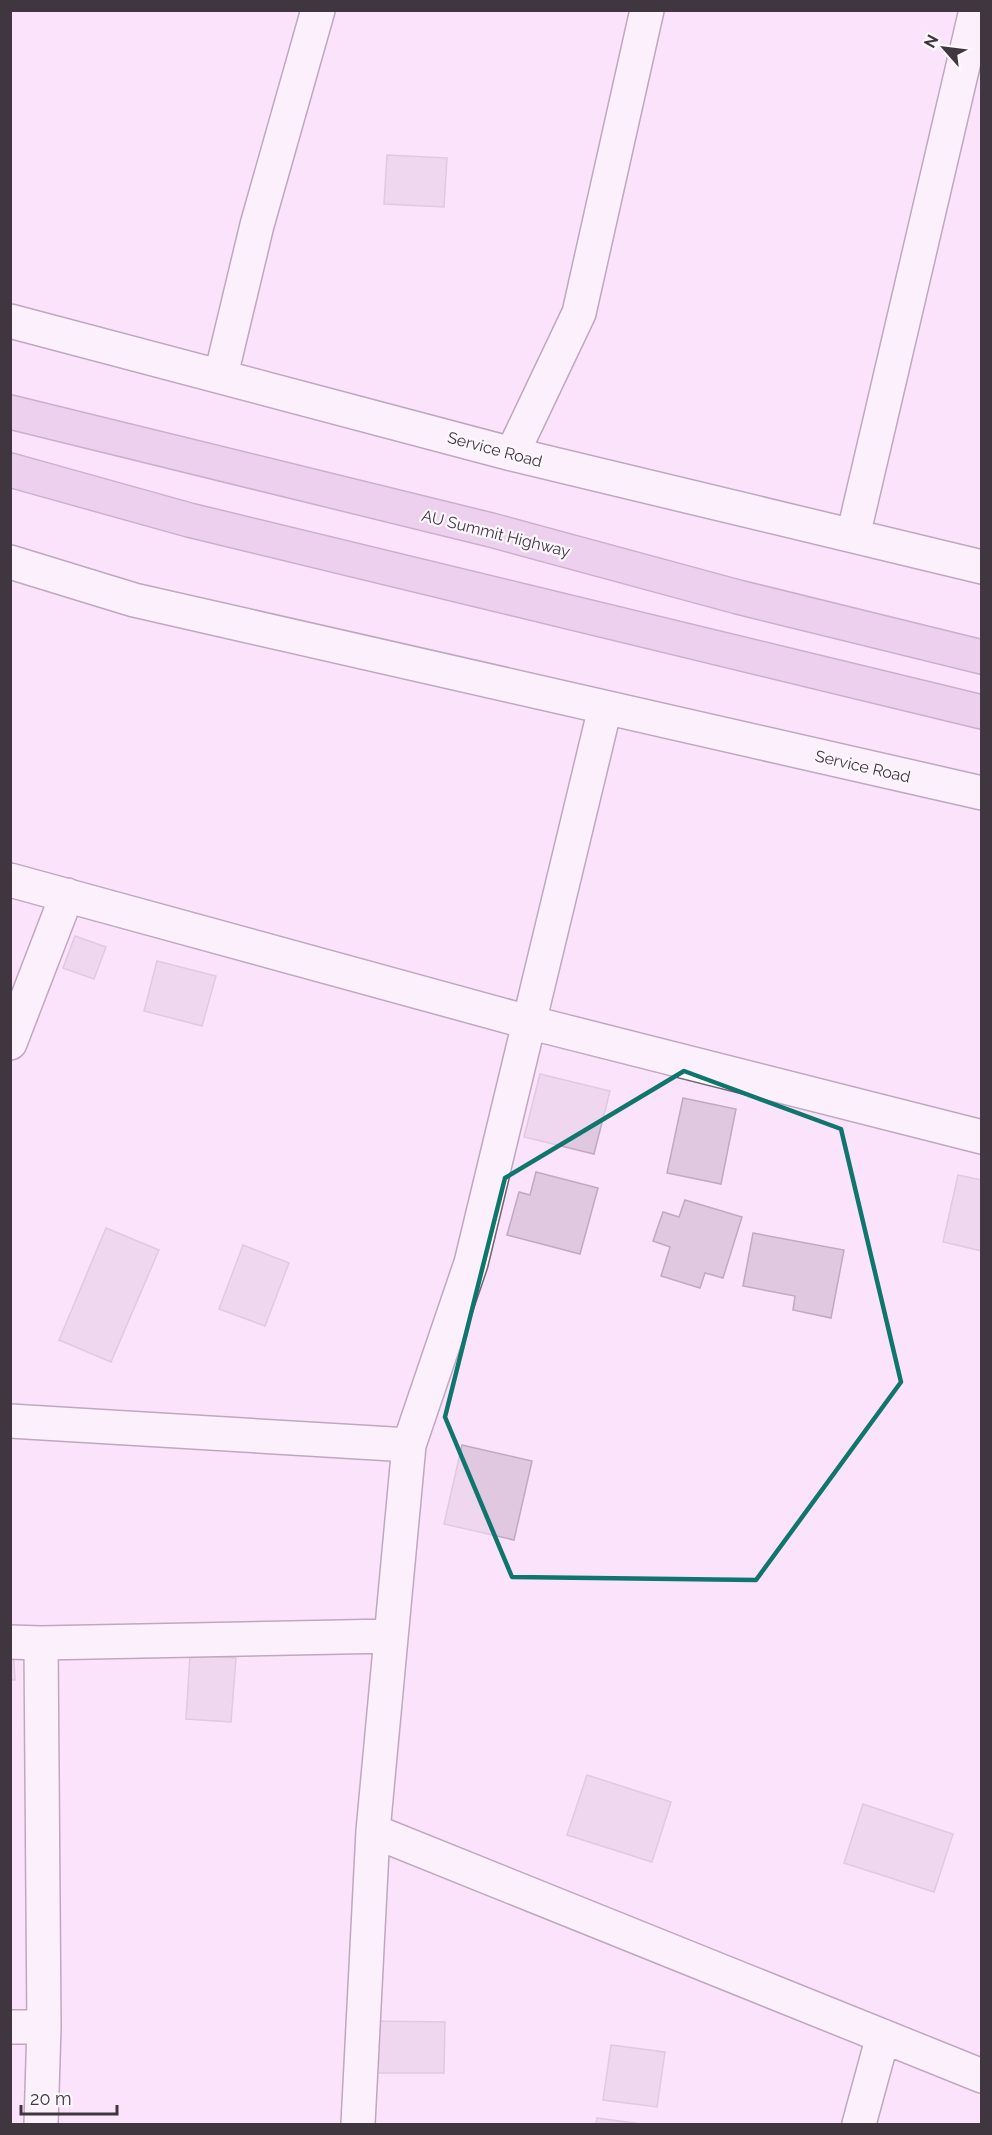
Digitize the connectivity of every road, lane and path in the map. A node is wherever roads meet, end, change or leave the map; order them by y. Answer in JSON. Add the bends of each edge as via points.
{"nodes":[{"id":1,"x":318,"y":10,"type":"edge"},
{"id":2,"x":646,"y":10,"type":"edge"},
{"id":3,"x":976,"y":10,"type":"edge"},
{"id":4,"x":10,"y":321,"type":"edge"},
{"id":5,"x":221,"y":375,"type":"junction"},
{"id":6,"x":10,"y":412,"type":"edge"},
{"id":7,"x":512,"y":454,"type":"junction"},
{"id":8,"x":10,"y":470,"type":"edge"},
{"id":9,"x":853,"y":536,"type":"junction"},
{"id":10,"x":10,"y":562,"type":"edge"},
{"id":11,"x":981,"y":567,"type":"edge"},
{"id":12,"x":981,"y":657,"type":"edge"},
{"id":13,"x":605,"y":708,"type":"junction"},
{"id":14,"x":981,"y":712,"type":"edge"},
{"id":15,"x":981,"y":793,"type":"edge"},
{"id":16,"x":10,"y":880,"type":"edge"},
{"id":17,"x":67,"y":895,"type":"junction"},
{"id":18,"x":528,"y":1022,"type":"junction"},
{"id":19,"x":10,"y":1043,"type":"edge"},
{"id":20,"x":981,"y":1137,"type":"edge"},
{"id":21,"x":10,"y":1421,"type":"edge"},
{"id":22,"x":409,"y":1445,"type":"junction"},
{"id":23,"x":390,"y":1636,"type":"junction"},
{"id":24,"x":26,"y":1643,"type":"edge"},
{"id":25,"x":373,"y":1831,"type":"junction"},
{"id":26,"x":10,"y":2027,"type":"edge"},
{"id":27,"x":44,"y":2027,"type":"junction"},
{"id":28,"x":883,"y":2036,"type":"junction"},
{"id":29,"x":981,"y":2076,"type":"edge"},
{"id":30,"x":41,"y":2124,"type":"edge"},
{"id":31,"x":358,"y":2124,"type":"edge"},
{"id":32,"x":859,"y":2124,"type":"edge"}],
"edges":[{"from":1,"to":5,"type":"street","via":[[257,225]]},
{"from":2,"to":7,"type":"street","via":[[579,313]]},
{"from":3,"to":9,"type":"street"},
{"from":4,"to":5,"type":"street","name":"Service Road"},
{"from":5,"to":7,"type":"street","name":"Service Road"},
{"from":6,"to":12,"type":"main road","name":"AU Summit Highway","via":[[490,530]]},
{"from":7,"to":9,"type":"street","name":"Service Road"},
{"from":8,"to":14,"type":"main road","via":[[212,526]]},
{"from":9,"to":11,"type":"street","name":"Service Road"},
{"from":10,"to":13,"type":"street","name":"Service Road","via":[[134,600]]},
{"from":13,"to":15,"type":"street","name":"Service Road"},
{"from":13,"to":18,"type":"street"},
{"from":16,"to":17,"type":"street"},
{"from":17,"to":18,"type":"street"},
{"from":17,"to":19,"type":"street"},
{"from":18,"to":20,"type":"street"},
{"from":18,"to":22,"type":"street","via":[[471,1263]]},
{"from":21,"to":22,"type":"street"},
{"from":22,"to":23,"type":"street"},
{"from":23,"to":24,"type":"street"},
{"from":23,"to":25,"type":"street"},
{"from":24,"to":27,"type":"street"},
{"from":25,"to":28,"type":"street"},
{"from":25,"to":31,"type":"street"},
{"from":26,"to":27,"type":"street"},
{"from":27,"to":30,"type":"street"},
{"from":28,"to":29,"type":"street"},
{"from":28,"to":32,"type":"street"}]}
